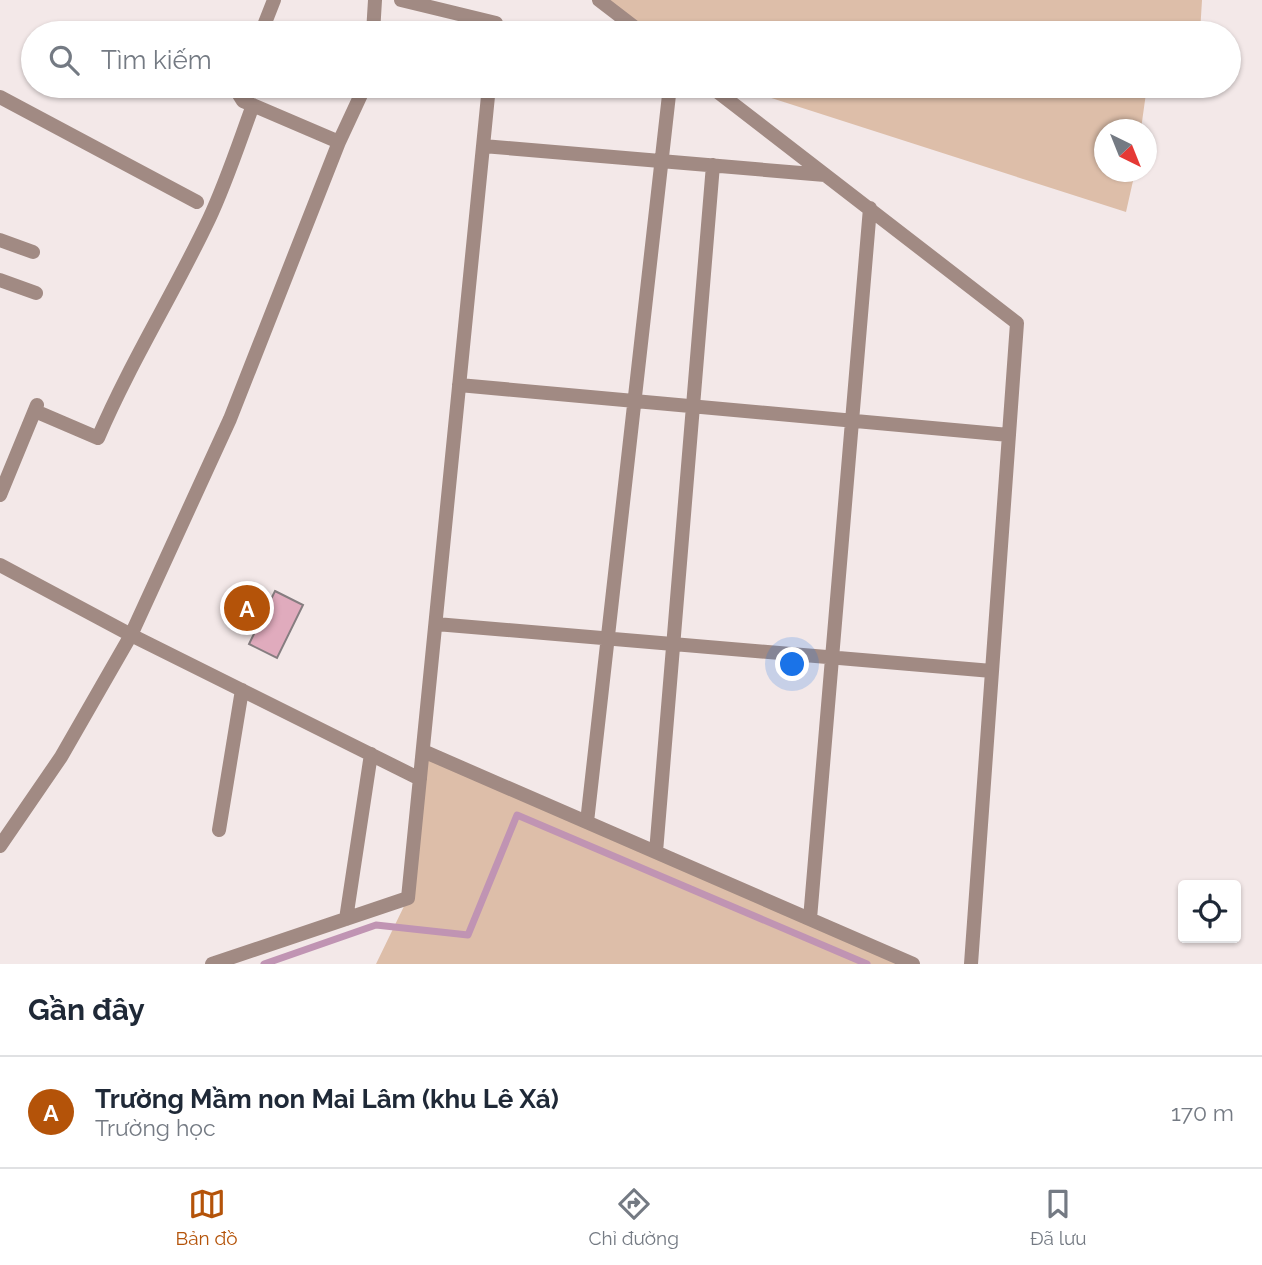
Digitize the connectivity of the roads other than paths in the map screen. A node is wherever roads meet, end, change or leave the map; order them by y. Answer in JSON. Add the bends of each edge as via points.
{"nodes":[{"id":1,"x":274,"y":0,"type":"edge"},
{"id":2,"x":375,"y":0,"type":"edge"},
{"id":3,"x":401,"y":0,"type":"edge"},
{"id":4,"x":599,"y":0,"type":"edge"},
{"id":5,"x":266,"y":21,"type":"edge"},
{"id":6,"x":374,"y":21,"type":"edge"},
{"id":7,"x":488,"y":21,"type":"edge"},
{"id":8,"x":626,"y":21,"type":"edge"},
{"id":9,"x":0,"y":97,"type":"edge"},
{"id":10,"x":241,"y":98,"type":"edge"},
{"id":11,"x":360,"y":98,"type":"edge"},
{"id":12,"x":488,"y":98,"type":"edge"},
{"id":13,"x":669,"y":98,"type":"edge"},
{"id":14,"x":726,"y":98,"type":"edge"},
{"id":15,"x":253,"y":105,"type":"junction"},
{"id":16,"x":340,"y":142,"type":"junction"},
{"id":17,"x":484,"y":146,"type":"junction"},
{"id":18,"x":662,"y":161,"type":"junction"},
{"id":19,"x":713,"y":165,"type":"junction"},
{"id":20,"x":826,"y":175,"type":"junction"},
{"id":21,"x":197,"y":202,"type":"dead end"},
{"id":22,"x":870,"y":208,"type":"junction"},
{"id":23,"x":0,"y":240,"type":"edge"},
{"id":24,"x":33,"y":252,"type":"dead end"},
{"id":25,"x":0,"y":280,"type":"edge"},
{"id":26,"x":36,"y":293,"type":"dead end"},
{"id":27,"x":459,"y":385,"type":"junction"},
{"id":28,"x":635,"y":401,"type":"junction"},
{"id":29,"x":693,"y":406,"type":"junction"},
{"id":30,"x":852,"y":420,"type":"junction"},
{"id":31,"x":1009,"y":435,"type":"junction"},
{"id":32,"x":0,"y":495,"type":"edge"},
{"id":33,"x":0,"y":565,"type":"edge"},
{"id":34,"x":436,"y":624,"type":"junction"},
{"id":35,"x":131,"y":635,"type":"junction"},
{"id":36,"x":608,"y":638,"type":"junction"},
{"id":37,"x":673,"y":644,"type":"junction"},
{"id":38,"x":831,"y":657,"type":"junction"},
{"id":39,"x":992,"y":671,"type":"junction"},
{"id":40,"x":242,"y":690,"type":"junction"},
{"id":41,"x":423,"y":751,"type":"junction"},
{"id":42,"x":371,"y":754,"type":"junction"},
{"id":43,"x":420,"y":779,"type":"junction"},
{"id":44,"x":587,"y":822,"type":"junction"},
{"id":45,"x":219,"y":830,"type":"dead end"},
{"id":46,"x":0,"y":846,"type":"edge"},
{"id":47,"x":656,"y":852,"type":"junction"},
{"id":48,"x":346,"y":919,"type":"junction"},
{"id":49,"x":810,"y":919,"type":"junction"},
{"id":50,"x":212,"y":964,"type":"edge"},
{"id":51,"x":913,"y":964,"type":"edge"},
{"id":52,"x":971,"y":964,"type":"edge"}],
"edges":[{"from":1,"to":5,"type":"street"},
{"from":2,"to":6,"type":"street"},
{"from":3,"to":7,"type":"street"},
{"from":4,"to":8,"type":"street"},
{"from":9,"to":21,"type":"street"},
{"from":10,"to":15,"type":"street"},
{"from":11,"to":16,"type":"street"},
{"from":12,"to":17,"type":"street"},
{"from":13,"to":18,"type":"street"},
{"from":14,"to":20,"type":"street"},
{"from":15,"to":16,"type":"street"},
{"from":15,"to":32,"type":"street","via":[[210,217],[98,438],[36,408]]},
{"from":16,"to":35,"type":"street","via":[[230,419]]},
{"from":17,"to":18,"type":"street"},
{"from":17,"to":27,"type":"street"},
{"from":18,"to":19,"type":"street"},
{"from":18,"to":28,"type":"street"},
{"from":19,"to":20,"type":"street"},
{"from":19,"to":29,"type":"street"},
{"from":20,"to":22,"type":"street"},
{"from":22,"to":30,"type":"street"},
{"from":22,"to":31,"type":"street","via":[[1017,323]]},
{"from":23,"to":24,"type":"street"},
{"from":25,"to":26,"type":"street"},
{"from":27,"to":28,"type":"street"},
{"from":27,"to":34,"type":"street"},
{"from":28,"to":29,"type":"street"},
{"from":28,"to":36,"type":"street"},
{"from":29,"to":30,"type":"street"},
{"from":29,"to":37,"type":"street"},
{"from":30,"to":31,"type":"street"},
{"from":30,"to":38,"type":"street"},
{"from":31,"to":39,"type":"street"},
{"from":33,"to":35,"type":"street"},
{"from":34,"to":36,"type":"street"},
{"from":34,"to":41,"type":"street"},
{"from":35,"to":40,"type":"street"},
{"from":35,"to":46,"type":"street","via":[[61,757]]},
{"from":36,"to":37,"type":"street"},
{"from":36,"to":44,"type":"street"},
{"from":37,"to":38,"type":"street"},
{"from":37,"to":47,"type":"street"},
{"from":38,"to":39,"type":"street"},
{"from":38,"to":49,"type":"street"},
{"from":39,"to":52,"type":"street"},
{"from":40,"to":42,"type":"street"},
{"from":40,"to":45,"type":"street"},
{"from":41,"to":43,"type":"street"},
{"from":41,"to":44,"type":"street"},
{"from":42,"to":43,"type":"street"},
{"from":42,"to":48,"type":"street"},
{"from":43,"to":48,"type":"street","via":[[408,898]]},
{"from":44,"to":47,"type":"street"},
{"from":47,"to":49,"type":"street"},
{"from":48,"to":50,"type":"street"},
{"from":49,"to":51,"type":"street"}]}
